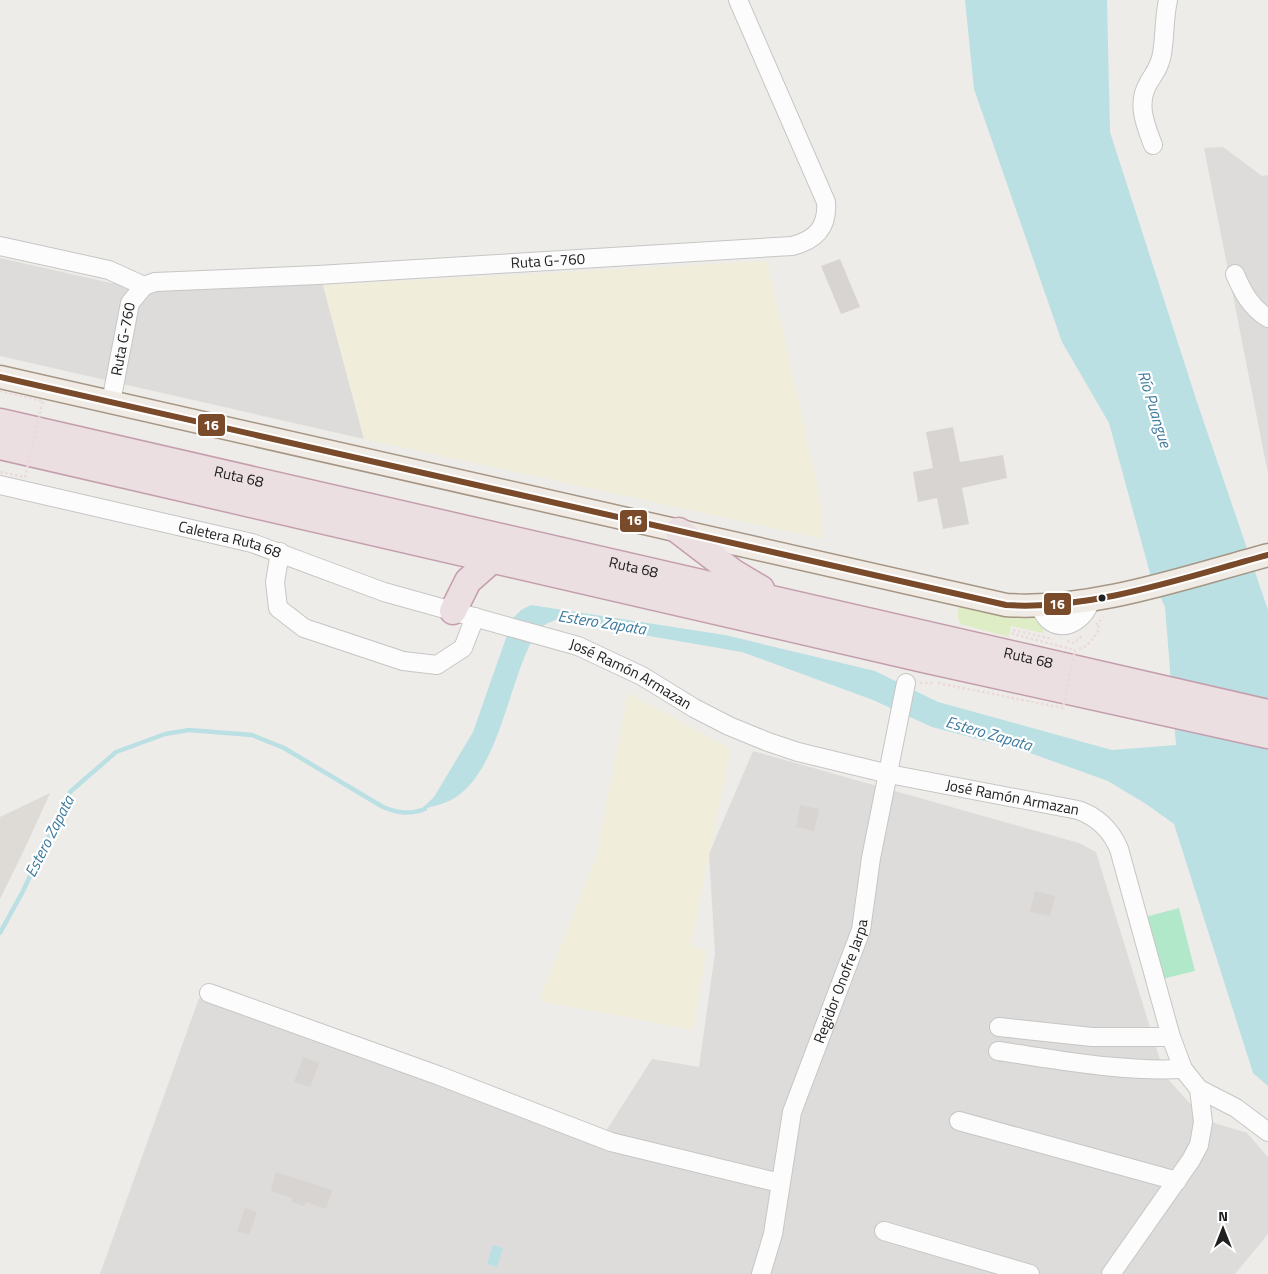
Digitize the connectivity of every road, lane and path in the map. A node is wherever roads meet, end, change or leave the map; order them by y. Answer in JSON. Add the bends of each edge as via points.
{"nodes":[{"id":1,"x":738,"y":0,"type":"edge"},
{"id":2,"x":1168,"y":0,"type":"edge"},
{"id":3,"x":1153,"y":145,"type":"dead end"},
{"id":4,"x":0,"y":246,"type":"edge"},
{"id":5,"x":1235,"y":274,"type":"dead end"},
{"id":6,"x":144,"y":286,"type":"junction"},
{"id":7,"x":1268,"y":318,"type":"edge"},
{"id":8,"x":0,"y":377,"type":"edge"},
{"id":9,"x":0,"y":391,"type":"edge"},
{"id":10,"x":111,"y":402,"type":"junction"},
{"id":11,"x":0,"y":422,"type":"edge"},
{"id":12,"x":0,"y":446,"type":"edge"},
{"id":13,"x":0,"y":472,"type":"edge"},
{"id":14,"x":0,"y":485,"type":"edge"},
{"id":15,"x":679,"y":531,"type":"junction"},
{"id":16,"x":280,"y":552,"type":"junction"},
{"id":17,"x":1268,"y":556,"type":"edge"},
{"id":18,"x":493,"y":559,"type":"junction"},
{"id":19,"x":783,"y":602,"type":"junction"},
{"id":20,"x":1110,"y":611,"type":"dead end"},
{"id":21,"x":464,"y":614,"type":"junction"},
{"id":22,"x":1098,"y":623,"type":"junction"},
{"id":23,"x":1092,"y":628,"type":"dead end"},
{"id":24,"x":1086,"y":633,"type":"dead end"},
{"id":25,"x":1075,"y":650,"type":"junction"},
{"id":26,"x":906,"y":683,"type":"dead end"},
{"id":27,"x":938,"y":683,"type":"dead end"},
{"id":28,"x":1163,"y":700,"type":"junction"},
{"id":29,"x":1268,"y":713,"type":"edge"},
{"id":30,"x":1268,"y":735,"type":"edge"},
{"id":31,"x":889,"y":774,"type":"junction"},
{"id":32,"x":209,"y":993,"type":"dead end"},
{"id":33,"x":999,"y":1027,"type":"dead end"},
{"id":34,"x":1171,"y":1037,"type":"junction"},
{"id":35,"x":998,"y":1051,"type":"dead end"},
{"id":36,"x":1183,"y":1069,"type":"junction"},
{"id":37,"x":1199,"y":1089,"type":"junction"},
{"id":38,"x":959,"y":1120,"type":"dead end"},
{"id":39,"x":1268,"y":1132,"type":"edge"},
{"id":40,"x":1177,"y":1181,"type":"junction"},
{"id":41,"x":780,"y":1183,"type":"junction"},
{"id":42,"x":884,"y":1232,"type":"dead end"},
{"id":43,"x":761,"y":1274,"type":"edge"},
{"id":44,"x":1030,"y":1274,"type":"edge"},
{"id":45,"x":1111,"y":1274,"type":"edge"}],
"edges":[{"from":1,"to":6,"type":"street","name":"Ruta G-760","via":[[826,202],[822,230],[806,243],[318,275],[168,280]]},
{"from":2,"to":3,"type":"street","via":[[1162,56],[1142,103],[1144,122]]},
{"from":4,"to":6,"type":"street","via":[[109,270]]},
{"from":5,"to":7,"type":"street","via":[[1247,298],[1258,312]]},
{"from":6,"to":10,"type":"street","name":"Ruta G-760","via":[[130,304]]},
{"from":8,"to":10,"type":"main road"},
{"from":9,"to":13,"type":"path","bridge":true,"via":[[43,401],[25,477]]},
{"from":10,"to":15,"type":"main road"},
{"from":11,"to":19,"type":"highway","name":"Ruta 68"},
{"from":12,"to":18,"type":"highway","name":"Ruta 68"},
{"from":14,"to":16,"type":"street","name":"Caletera Ruta 68","via":[[227,536]]},
{"from":15,"to":17,"type":"main road","via":[[988,602],[1040,606],[1142,588]]},
{"from":15,"to":19,"type":"highway","via":[[734,573]]},
{"from":16,"to":21,"type":"street","name":"Caletera Ruta 68","via":[[369,587]]},
{"from":16,"to":21,"type":"street","via":[[275,582],[278,608],[304,628],[403,661],[437,665],[463,648]]},
{"from":18,"to":21,"type":"highway","via":[[468,581]]},
{"from":18,"to":28,"type":"highway","name":"Ruta 68","via":[[928,660]]},
{"from":19,"to":28,"type":"highway","name":"Ruta 68"},
{"from":20,"to":22,"type":"path"},
{"from":21,"to":31,"type":"street","name":"José Ramón Armazan","via":[[542,635],[604,657],[694,708],[768,742]]},
{"from":22,"to":23,"type":"path"},
{"from":22,"to":25,"type":"path","via":[[1099,630],[1092,641]]},
{"from":24,"to":25,"type":"path","bridge":true,"via":[[1074,642],[1013,630],[1013,634]]},
{"from":25,"to":27,"type":"path","bridge":true,"via":[[1063,708]]},
{"from":26,"to":31,"type":"street","name":"Regidor Onofre Jarpa"},
{"from":28,"to":29,"type":"highway","name":"Ruta 68"},
{"from":28,"to":30,"type":"highway","name":"Ruta 68"},
{"from":31,"to":34,"type":"street","name":"José Ramón Armazan","via":[[1078,810],[1102,823],[1119,849]]},
{"from":31,"to":41,"type":"street","name":"Regidor Onofre Jarpa","via":[[871,858],[861,930],[792,1112]]},
{"from":32,"to":41,"type":"street","via":[[611,1142]]},
{"from":33,"to":34,"type":"street","via":[[1092,1037]]},
{"from":34,"to":36,"type":"street","name":"José Ramón Armazan"},
{"from":35,"to":36,"type":"street","via":[[1122,1069]]},
{"from":36,"to":37,"type":"street","name":"José Ramón Armazan"},
{"from":37,"to":39,"type":"street","via":[[1236,1108]]},
{"from":37,"to":40,"type":"street","via":[[1203,1111],[1199,1145]]},
{"from":38,"to":40,"type":"street"},
{"from":40,"to":45,"type":"street"},
{"from":41,"to":43,"type":"street","name":"Regidor Onofre Jarpa","via":[[774,1234]]},
{"from":42,"to":44,"type":"street"}]}
